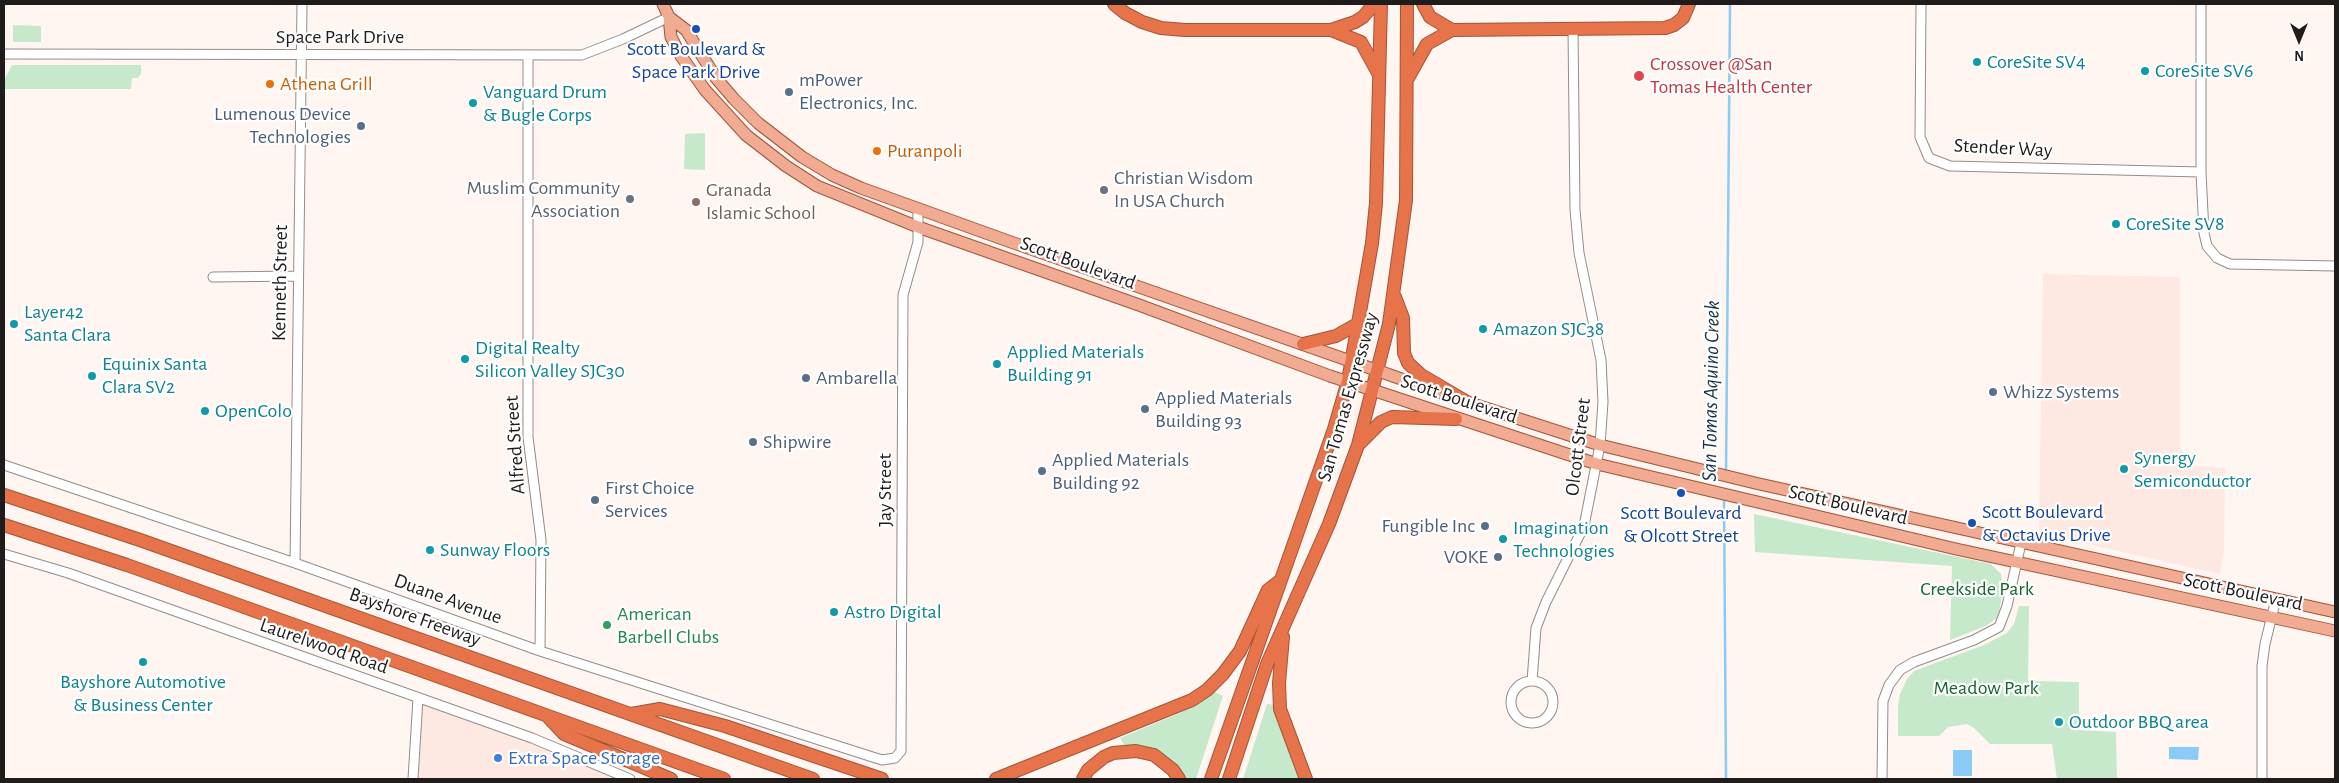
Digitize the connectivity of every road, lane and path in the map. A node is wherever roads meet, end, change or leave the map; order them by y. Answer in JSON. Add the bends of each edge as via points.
{"nodes":[{"id":1,"x":302,"y":4,"type":"edge"},
{"id":2,"x":663,"y":4,"type":"edge"},
{"id":3,"x":1114,"y":4,"type":"edge"},
{"id":4,"x":1374,"y":4,"type":"edge"},
{"id":5,"x":1381,"y":4,"type":"edge"},
{"id":6,"x":1407,"y":4,"type":"edge"},
{"id":7,"x":1423,"y":4,"type":"edge"},
{"id":8,"x":1689,"y":4,"type":"edge"},
{"id":9,"x":1921,"y":4,"type":"edge"},
{"id":10,"x":2201,"y":4,"type":"edge"},
{"id":11,"x":669,"y":18,"type":"junction"},
{"id":12,"x":1573,"y":29,"type":"junction"},
{"id":13,"x":1331,"y":30,"type":"junction"},
{"id":14,"x":1452,"y":30,"type":"junction"},
{"id":15,"x":4,"y":54,"type":"edge"},
{"id":16,"x":302,"y":55,"type":"junction"},
{"id":17,"x":528,"y":55,"type":"junction"},
{"id":18,"x":1379,"y":75,"type":"junction"},
{"id":19,"x":1407,"y":78,"type":"junction"},
{"id":20,"x":2201,"y":172,"type":"junction"},
{"id":21,"x":918,"y":209,"type":"junction"},
{"id":22,"x":918,"y":227,"type":"junction"},
{"id":23,"x":2335,"y":266,"type":"edge"},
{"id":24,"x":298,"y":276,"type":"junction"},
{"id":25,"x":213,"y":277,"type":"dead end"},
{"id":26,"x":1394,"y":296,"type":"junction"},
{"id":27,"x":1359,"y":323,"type":"junction"},
{"id":28,"x":1303,"y":344,"type":"junction"},
{"id":29,"x":1351,"y":361,"type":"junction"},
{"id":30,"x":1378,"y":370,"type":"junction"},
{"id":31,"x":1348,"y":381,"type":"junction"},
{"id":32,"x":1373,"y":391,"type":"junction"},
{"id":33,"x":1467,"y":402,"type":"junction"},
{"id":34,"x":1456,"y":419,"type":"junction"},
{"id":35,"x":1358,"y":445,"type":"junction"},
{"id":36,"x":1600,"y":445,"type":"junction"},
{"id":37,"x":1597,"y":464,"type":"junction"},
{"id":38,"x":4,"y":465,"type":"edge"},
{"id":39,"x":4,"y":495,"type":"edge"},
{"id":40,"x":4,"y":525,"type":"edge"},
{"id":41,"x":2021,"y":543,"type":"junction"},
{"id":42,"x":4,"y":554,"type":"edge"},
{"id":43,"x":2018,"y":562,"type":"junction"},
{"id":44,"x":295,"y":563,"type":"junction"},
{"id":45,"x":1281,"y":580,"type":"junction"},
{"id":46,"x":2276,"y":598,"type":"junction"},
{"id":47,"x":2335,"y":612,"type":"edge"},
{"id":48,"x":2272,"y":618,"type":"junction"},
{"id":49,"x":1284,"y":626,"type":"junction"},
{"id":50,"x":2335,"y":632,"type":"edge"},
{"id":51,"x":540,"y":652,"type":"junction"},
{"id":52,"x":1532,"y":681,"type":"junction"},
{"id":53,"x":418,"y":698,"type":"junction"},
{"id":54,"x":632,"y":714,"type":"junction"},
{"id":55,"x":546,"y":716,"type":"junction"},
{"id":56,"x":882,"y":760,"type":"joint"},
{"id":57,"x":413,"y":779,"type":"edge"},
{"id":58,"x":630,"y":779,"type":"edge"},
{"id":59,"x":671,"y":779,"type":"edge"},
{"id":60,"x":724,"y":779,"type":"edge"},
{"id":61,"x":813,"y":779,"type":"edge"},
{"id":62,"x":882,"y":779,"type":"edge"},
{"id":63,"x":996,"y":779,"type":"edge"},
{"id":64,"x":1083,"y":779,"type":"edge"},
{"id":65,"x":1180,"y":779,"type":"edge"},
{"id":66,"x":1211,"y":779,"type":"edge"},
{"id":67,"x":1229,"y":779,"type":"edge"},
{"id":68,"x":1306,"y":779,"type":"edge"},
{"id":69,"x":1882,"y":779,"type":"edge"},
{"id":70,"x":2262,"y":779,"type":"edge"}],
"edges":[{"from":1,"to":16,"type":"street","name":"Kenneth Street"},
{"from":2,"to":11,"type":"main road","name":"Scott Boulevard"},
{"from":3,"to":13,"type":"highway","via":[[1142,22],[1161,28]]},
{"from":4,"to":13,"type":"highway","via":[[1355,22]]},
{"from":5,"to":18,"type":"highway","name":"San Tomas Expressway"},
{"from":6,"to":19,"type":"highway","name":"San Tomas Expressway"},
{"from":7,"to":14,"type":"highway","via":[[1430,17]]},
{"from":8,"to":12,"type":"highway","via":[[1683,18],[1666,28]]},
{"from":9,"to":20,"type":"street","name":"Stender Way","via":[[1920,137],[1929,158],[1950,166]]},
{"from":10,"to":20,"type":"street"},
{"from":11,"to":17,"type":"street","name":"Space Park Drive","via":[[582,55]]},
{"from":11,"to":21,"type":"main road","name":"Scott Boulevard","via":[[686,30],[716,78],[734,99],[776,139],[832,175]]},
{"from":11,"to":22,"type":"main road","name":"Scott Boulevard","via":[[671,37],[705,90],[765,151],[817,186]]},
{"from":12,"to":14,"type":"highway"},
{"from":12,"to":36,"type":"street","name":"Olcott Street","via":[[1576,214],[1579,253],[1601,360]]},
{"from":13,"to":18,"type":"highway","via":[[1361,42]]},
{"from":14,"to":19,"type":"highway","via":[[1427,44]]},
{"from":15,"to":16,"type":"street","name":"Space Park Drive"},
{"from":16,"to":17,"type":"street","name":"Space Park Drive"},
{"from":16,"to":24,"type":"street","name":"Kenneth Street"},
{"from":17,"to":51,"type":"street","name":"Alfred Street","via":[[528,437],[541,540]]},
{"from":18,"to":27,"type":"highway","name":"San Tomas Expressway","via":[[1378,185]]},
{"from":19,"to":26,"type":"highway","name":"San Tomas Expressway","via":[[1406,200]]},
{"from":20,"to":23,"type":"street","via":[[2205,241],[2217,258],[2236,265]]},
{"from":21,"to":22,"type":"street","name":"Jay Street"},
{"from":21,"to":28,"type":"main road","name":"Scott Boulevard"},
{"from":22,"to":31,"type":"main road","name":"Scott Boulevard"},
{"from":22,"to":56,"type":"street","name":"Jay Street","via":[[918,242],[903,295],[901,751],[895,758]]},
{"from":24,"to":25,"type":"street"},
{"from":24,"to":44,"type":"street","name":"Kenneth Street"},
{"from":26,"to":30,"type":"highway","name":"San Tomas Expressway"},
{"from":26,"to":33,"type":"highway","via":[[1403,318],[1404,353],[1408,363],[1421,375]]},
{"from":27,"to":28,"type":"highway","via":[[1336,336]]},
{"from":27,"to":29,"type":"highway","name":"San Tomas Expressway"},
{"from":28,"to":29,"type":"main road","name":"Scott Boulevard"},
{"from":29,"to":30,"type":"main road","name":"Scott Boulevard"},
{"from":29,"to":31,"type":"highway","name":"San Tomas Expressway"},
{"from":30,"to":32,"type":"highway","name":"San Tomas Expressway"},
{"from":30,"to":33,"type":"main road","name":"Scott Boulevard"},
{"from":31,"to":32,"type":"main road","name":"Scott Boulevard"},
{"from":31,"to":45,"type":"highway","name":"San Tomas Expressway"},
{"from":32,"to":34,"type":"main road","name":"Scott Boulevard"},
{"from":32,"to":35,"type":"highway","name":"San Tomas Expressway"},
{"from":33,"to":36,"type":"main road","name":"Scott Boulevard"},
{"from":34,"to":35,"type":"highway","via":[[1392,417],[1381,422]]},
{"from":34,"to":37,"type":"main road","name":"Scott Boulevard"},
{"from":35,"to":49,"type":"highway","name":"San Tomas Expressway","via":[[1329,524]]},
{"from":36,"to":37,"type":"street","name":"Olcott Street"},
{"from":36,"to":41,"type":"main road","name":"Scott Boulevard"},
{"from":37,"to":43,"type":"main road","name":"Scott Boulevard"},
{"from":37,"to":52,"type":"street","name":"Olcott Street","via":[[1584,526],[1536,628]]},
{"from":38,"to":44,"type":"street","name":"Duane Avenue"},
{"from":39,"to":54,"type":"highway","name":"Bayshore Freeway"},
{"from":40,"to":55,"type":"highway","via":[[127,565]]},
{"from":41,"to":43,"type":"street"},
{"from":41,"to":46,"type":"main road","name":"Scott Boulevard"},
{"from":42,"to":53,"type":"street","name":"Laurelwood Road","via":[[68,573]]},
{"from":43,"to":48,"type":"main road","name":"Scott Boulevard"},
{"from":43,"to":69,"type":"street","via":[[1999,627],[1974,640],[1914,662],[1900,670],[1889,685],[1883,701]]},
{"from":44,"to":51,"type":"street","name":"Duane Avenue"},
{"from":45,"to":63,"type":"highway","via":[[1268,590],[1240,651],[1207,690],[1192,700]]},
{"from":45,"to":66,"type":"highway","name":"San Tomas Expressway"},
{"from":46,"to":47,"type":"main road","name":"Scott Boulevard"},
{"from":46,"to":48,"type":"street"},
{"from":48,"to":50,"type":"main road","name":"Scott Boulevard"},
{"from":48,"to":70,"type":"street","via":[[2264,644],[2262,666]]},
{"from":49,"to":67,"type":"highway","name":"San Tomas Expressway","via":[[1256,694]]},
{"from":49,"to":68,"type":"highway","via":[[1278,683],[1280,709]]},
{"from":51,"to":56,"type":"street","name":"Duane Avenue"},
{"from":52,"to":52,"type":"street","via":[[1525,682],[1514,691],[1511,705],[1518,717],[1530,723],[1544,720],[1553,702],[1549,690]]},
{"from":53,"to":57,"type":"street"},
{"from":53,"to":58,"type":"street","name":"Laurelwood Road","via":[[532,738]]},
{"from":54,"to":61,"type":"highway","name":"Bayshore Freeway"},
{"from":54,"to":62,"type":"highway","via":[[660,709],[724,726]]},
{"from":55,"to":59,"type":"highway","via":[[564,734]]},
{"from":55,"to":60,"type":"highway"},
{"from":64,"to":65,"type":"highway","via":[[1088,770],[1104,757],[1136,751],[1147,752],[1162,760]]}]}
